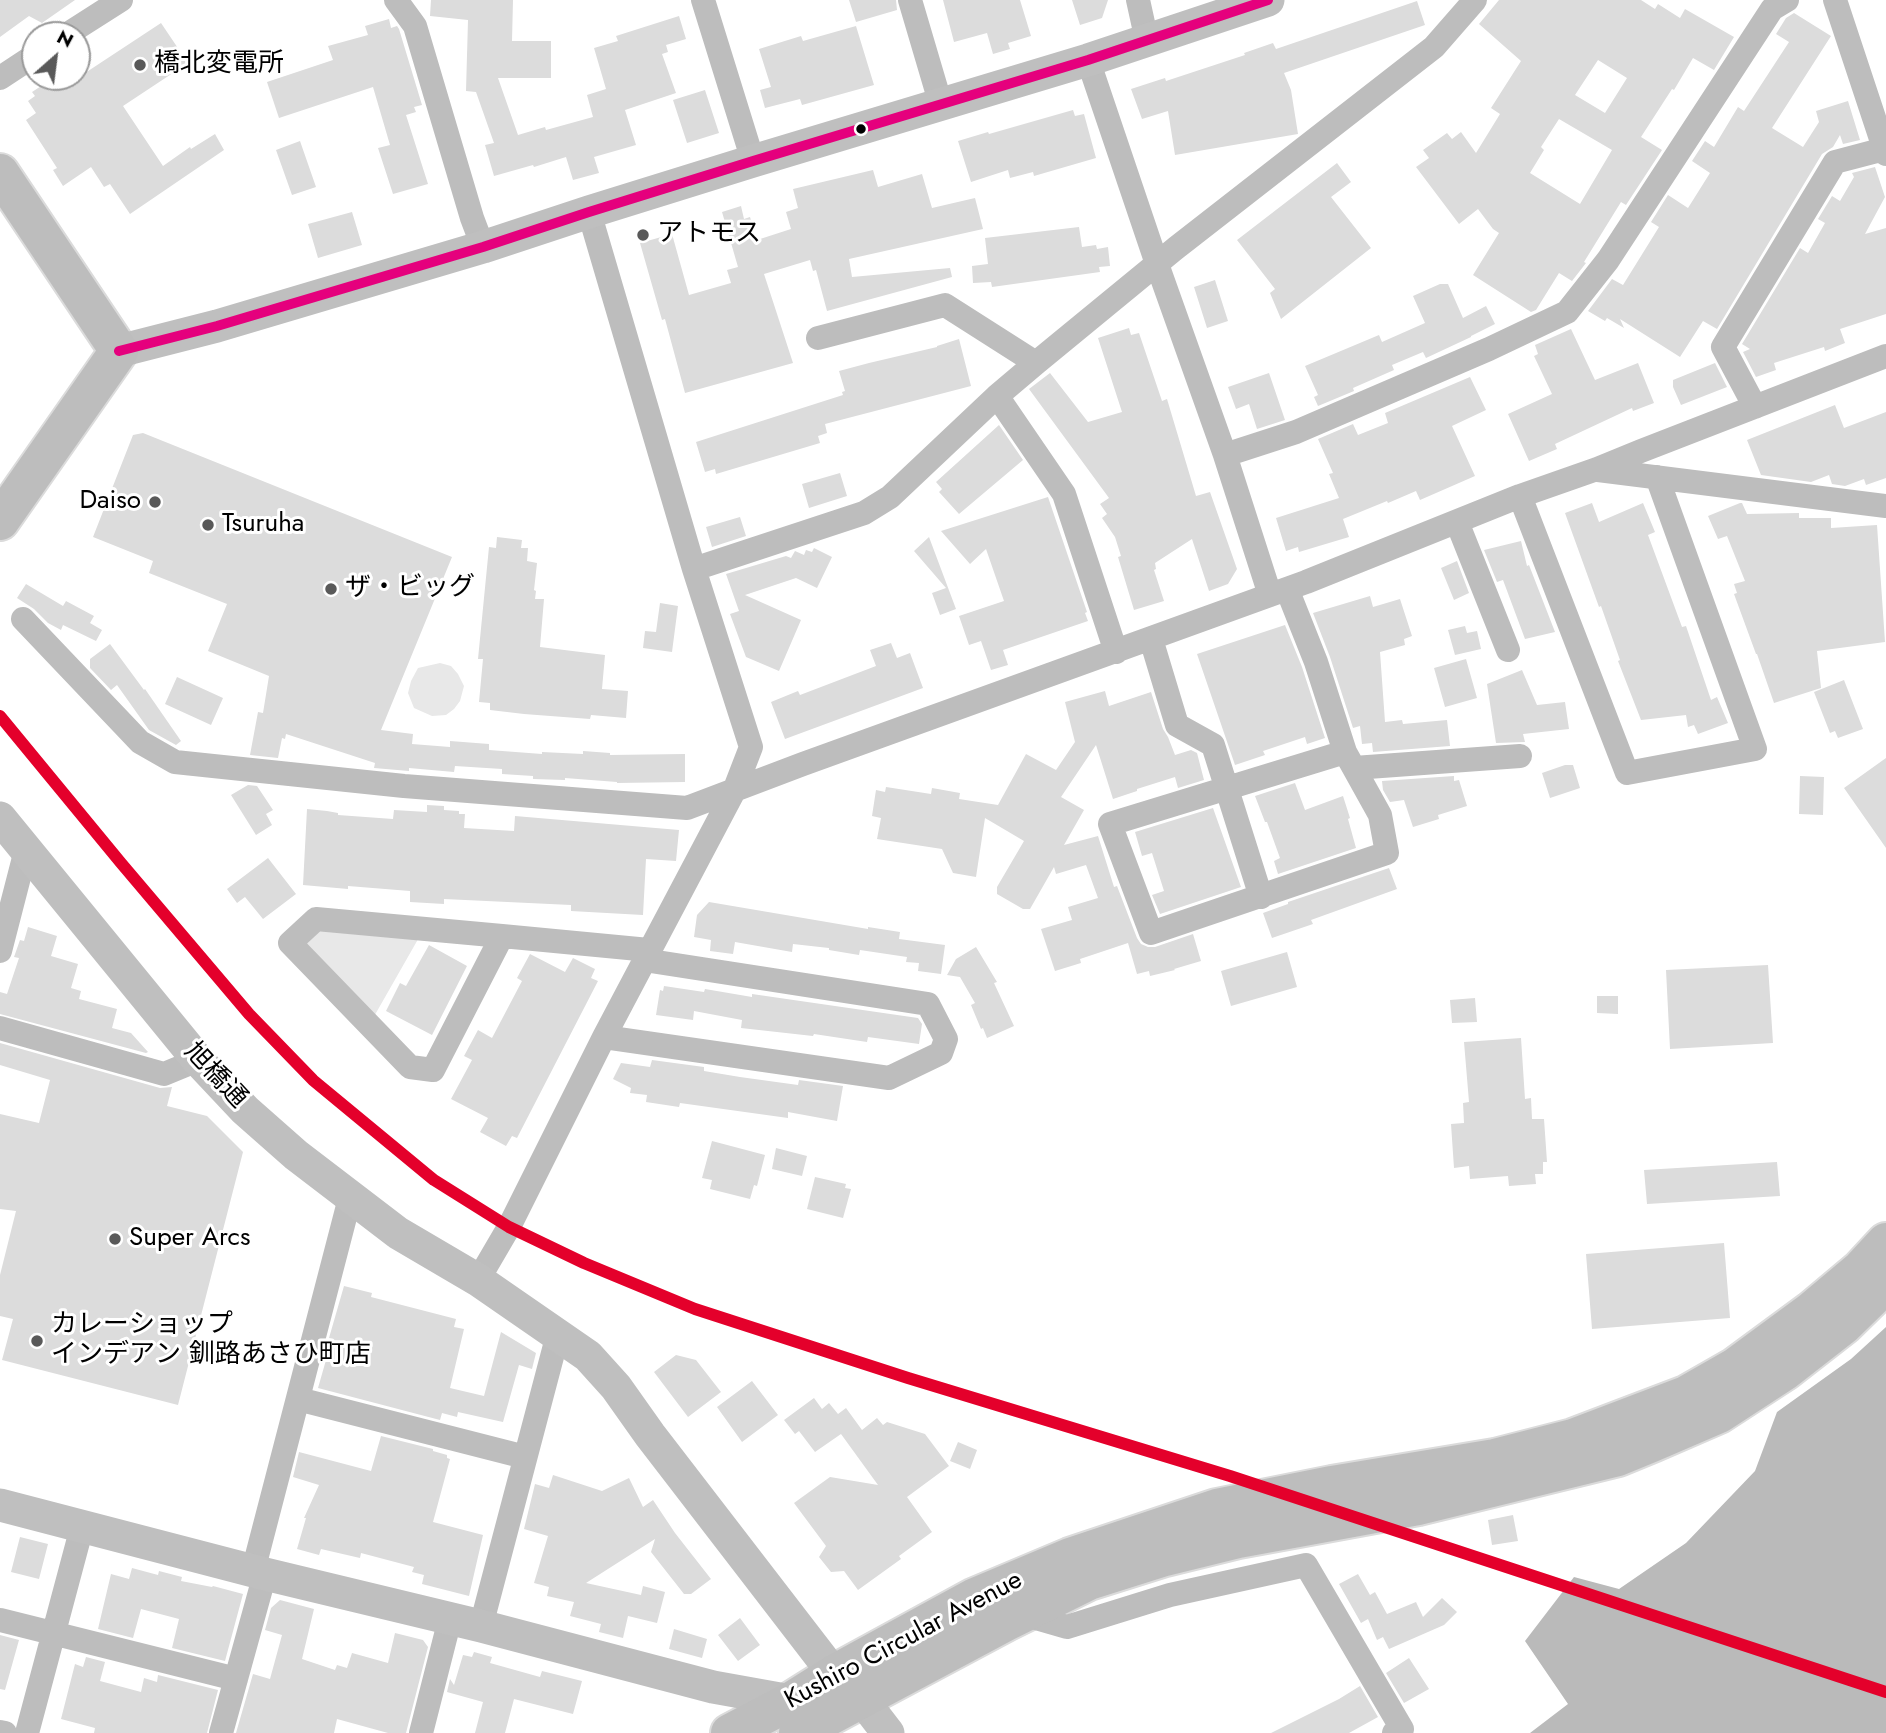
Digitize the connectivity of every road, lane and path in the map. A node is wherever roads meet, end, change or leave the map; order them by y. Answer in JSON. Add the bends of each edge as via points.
{"nodes":[{"id":1,"x":121,"y":0,"type":"edge"},
{"id":2,"x":396,"y":0,"type":"edge"},
{"id":3,"x":703,"y":0,"type":"edge"},
{"id":4,"x":910,"y":0,"type":"edge"},
{"id":5,"x":1139,"y":0,"type":"edge"},
{"id":6,"x":1268,"y":0,"type":"edge"},
{"id":7,"x":1475,"y":0,"type":"edge"},
{"id":8,"x":1787,"y":0,"type":"edge"},
{"id":9,"x":1835,"y":0,"type":"edge"},
{"id":10,"x":88,"y":21,"type":"edge"},
{"id":11,"x":1147,"y":41,"type":"junction"},
{"id":12,"x":1088,"y":60,"type":"junction"},
{"id":13,"x":21,"y":64,"type":"edge"},
{"id":14,"x":0,"y":78,"type":"edge"},
{"id":15,"x":1886,"y":90,"type":"edge"},
{"id":16,"x":941,"y":104,"type":"junction"},
{"id":17,"x":1871,"y":111,"type":"junction"},
{"id":18,"x":1885,"y":152,"type":"edge"},
{"id":19,"x":753,"y":162,"type":"junction"},
{"id":20,"x":0,"y":173,"type":"edge"},
{"id":21,"x":589,"y":212,"type":"junction"},
{"id":22,"x":483,"y":247,"type":"junction"},
{"id":23,"x":1157,"y":264,"type":"junction"},
{"id":24,"x":818,"y":338,"type":"dead end"},
{"id":25,"x":119,"y":351,"type":"junction"},
{"id":26,"x":1886,"y":356,"type":"edge"},
{"id":27,"x":1036,"y":363,"type":"junction"},
{"id":28,"x":997,"y":396,"type":"junction"},
{"id":29,"x":1755,"y":407,"type":"junction"},
{"id":30,"x":1225,"y":455,"type":"junction"},
{"id":31,"x":1597,"y":470,"type":"junction"},
{"id":32,"x":1657,"y":477,"type":"junction"},
{"id":33,"x":1520,"y":496,"type":"junction"},
{"id":34,"x":1886,"y":506,"type":"edge"},
{"id":35,"x":0,"y":521,"type":"edge"},
{"id":36,"x":1457,"y":522,"type":"junction"},
{"id":37,"x":694,"y":569,"type":"junction"},
{"id":38,"x":1278,"y":592,"type":"junction"},
{"id":39,"x":23,"y":620,"type":"dead end"},
{"id":40,"x":1152,"y":639,"type":"junction"},
{"id":41,"x":1508,"y":650,"type":"dead end"},
{"id":42,"x":1116,"y":652,"type":"junction"},
{"id":43,"x":1520,"y":756,"type":"dead end"},
{"id":44,"x":1349,"y":760,"type":"junction"},
{"id":45,"x":1226,"y":789,"type":"junction"},
{"id":46,"x":734,"y":791,"type":"junction"},
{"id":47,"x":0,"y":818,"type":"edge"},
{"id":48,"x":26,"y":850,"type":"junction"},
{"id":49,"x":1261,"y":897,"type":"junction"},
{"id":50,"x":502,"y":936,"type":"junction"},
{"id":51,"x":0,"y":951,"type":"edge"},
{"id":52,"x":647,"y":955,"type":"junction"},
{"id":53,"x":0,"y":1028,"type":"edge"},
{"id":54,"x":604,"y":1037,"type":"junction"},
{"id":55,"x":198,"y":1060,"type":"junction"},
{"id":56,"x":350,"y":1198,"type":"junction"},
{"id":57,"x":1886,"y":1242,"type":"edge"},
{"id":58,"x":478,"y":1280,"type":"junction"},
{"id":59,"x":1886,"y":1284,"type":"edge"},
{"id":60,"x":558,"y":1334,"type":"junction"},
{"id":61,"x":298,"y":1399,"type":"junction"},
{"id":62,"x":525,"y":1457,"type":"junction"},
{"id":63,"x":0,"y":1505,"type":"edge"},
{"id":64,"x":82,"y":1527,"type":"junction"},
{"id":65,"x":259,"y":1573,"type":"junction"},
{"id":66,"x":1022,"y":1614,"type":"junction"},
{"id":67,"x":0,"y":1620,"type":"edge"},
{"id":68,"x":466,"y":1623,"type":"junction"},
{"id":69,"x":53,"y":1634,"type":"junction"},
{"id":70,"x":236,"y":1679,"type":"junction"},
{"id":71,"x":843,"y":1705,"type":"edge"},
{"id":72,"x":794,"y":1717,"type":"edge"},
{"id":73,"x":0,"y":1732,"type":"edge"},
{"id":74,"x":5,"y":1733,"type":"edge"},
{"id":75,"x":27,"y":1733,"type":"edge"},
{"id":76,"x":221,"y":1733,"type":"edge"},
{"id":77,"x":421,"y":1733,"type":"edge"},
{"id":78,"x":730,"y":1733,"type":"edge"},
{"id":79,"x":888,"y":1733,"type":"edge"},
{"id":80,"x":1394,"y":1733,"type":"edge"}],
"edges":[{"from":1,"to":10,"type":"street"},
{"from":2,"to":22,"type":"street","via":[[415,26]]},
{"from":3,"to":19,"type":"street"},
{"from":4,"to":16,"type":"street"},
{"from":5,"to":11,"type":"street"},
{"from":6,"to":11,"type":"street"},
{"from":7,"to":23,"type":"street","via":[[1434,47]]},
{"from":8,"to":30,"type":"street","via":[[1772,9],[1608,260],[1567,312],[1296,432]]},
{"from":9,"to":17,"type":"street"},
{"from":11,"to":12,"type":"street"},
{"from":12,"to":16,"type":"street"},
{"from":12,"to":23,"type":"street"},
{"from":13,"to":14,"type":"street"},
{"from":15,"to":17,"type":"street"},
{"from":16,"to":19,"type":"street"},
{"from":17,"to":18,"type":"street"},
{"from":18,"to":29,"type":"street","via":[[1835,162],[1723,347]]},
{"from":19,"to":21,"type":"street"},
{"from":20,"to":25,"type":"main road"},
{"from":21,"to":22,"type":"street"},
{"from":21,"to":37,"type":"street"},
{"from":22,"to":25,"type":"street"},
{"from":23,"to":27,"type":"street"},
{"from":23,"to":30,"type":"street"},
{"from":24,"to":27,"type":"street","via":[[945,305]]},
{"from":25,"to":35,"type":"main road"},
{"from":26,"to":29,"type":"street"},
{"from":27,"to":28,"type":"street"},
{"from":28,"to":37,"type":"street","via":[[890,497],[864,513]]},
{"from":28,"to":42,"type":"street","via":[[1064,494]]},
{"from":29,"to":31,"type":"street"},
{"from":30,"to":38,"type":"street"},
{"from":31,"to":32,"type":"street"},
{"from":31,"to":33,"type":"street"},
{"from":32,"to":33,"type":"street","via":[[1755,749],[1627,773]]},
{"from":32,"to":34,"type":"street"},
{"from":33,"to":36,"type":"street"},
{"from":36,"to":38,"type":"street"},
{"from":36,"to":41,"type":"street"},
{"from":37,"to":46,"type":"street","via":[[751,747]]},
{"from":38,"to":40,"type":"street"},
{"from":38,"to":44,"type":"street","via":[[1316,662]]},
{"from":39,"to":46,"type":"street","via":[[140,742],[175,762],[687,808]]},
{"from":40,"to":42,"type":"street"},
{"from":40,"to":45,"type":"street","via":[[1177,725],[1213,745]]},
{"from":42,"to":46,"type":"street"},
{"from":43,"to":44,"type":"street"},
{"from":44,"to":45,"type":"street"},
{"from":44,"to":49,"type":"street","via":[[1380,814],[1387,853]]},
{"from":45,"to":49,"type":"street"},
{"from":45,"to":49,"type":"street","via":[[1110,824],[1151,933]]},
{"from":46,"to":52,"type":"street"},
{"from":47,"to":48,"type":"street","name":"旭橋通"},
{"from":48,"to":51,"type":"street"},
{"from":48,"to":55,"type":"street","name":"旭橋通"},
{"from":50,"to":50,"type":"street","via":[[316,919],[290,943],[410,1067],[433,1070]]},
{"from":50,"to":52,"type":"street"},
{"from":52,"to":54,"type":"street"},
{"from":52,"to":54,"type":"street","via":[[928,1004],[946,1039],[941,1053],[889,1078]]},
{"from":53,"to":55,"type":"street","via":[[164,1074]]},
{"from":54,"to":58,"type":"street"},
{"from":55,"to":56,"type":"street","name":"旭橋通","via":[[244,1110]]},
{"from":56,"to":58,"type":"street","name":"旭橋通","via":[[398,1233]]},
{"from":56,"to":61,"type":"street"},
{"from":57,"to":71,"type":"main road","name":"Kushiro Circular Avenue","via":[[1811,1311],[1735,1367],[1686,1395],[1573,1438],[1495,1458],[1217,1508],[1070,1557],[975,1597]]},
{"from":58,"to":60,"type":"street","name":"旭橋通"},
{"from":59,"to":66,"type":"main road","name":"Kushiro Circular Avenue","via":[[1844,1325],[1785,1371],[1719,1414],[1618,1457],[1418,1506],[1166,1557],[1089,1581]]},
{"from":60,"to":62,"type":"street"},
{"from":60,"to":71,"type":"street","name":"旭橋通","via":[[588,1356],[616,1387]]},
{"from":61,"to":62,"type":"street"},
{"from":61,"to":65,"type":"street"},
{"from":62,"to":68,"type":"street"},
{"from":63,"to":64,"type":"street"},
{"from":64,"to":65,"type":"street"},
{"from":64,"to":69,"type":"street"},
{"from":65,"to":68,"type":"street"},
{"from":65,"to":70,"type":"street"},
{"from":66,"to":71,"type":"main road","name":"Kushiro Circular Avenue"},
{"from":66,"to":80,"type":"street","via":[[1067,1627],[1170,1595],[1306,1565],[1402,1729]]},
{"from":67,"to":69,"type":"street"},
{"from":68,"to":72,"type":"street","via":[[713,1687]]},
{"from":68,"to":77,"type":"street"},
{"from":69,"to":70,"type":"street"},
{"from":69,"to":75,"type":"street"},
{"from":70,"to":76,"type":"street"},
{"from":71,"to":72,"type":"main road","name":"Kushiro Circular Avenue"},
{"from":71,"to":79,"type":"street","name":"旭橋通"},
{"from":72,"to":78,"type":"main road","name":"Kushiro Circular Avenue"},
{"from":73,"to":74,"type":"street"}]}
